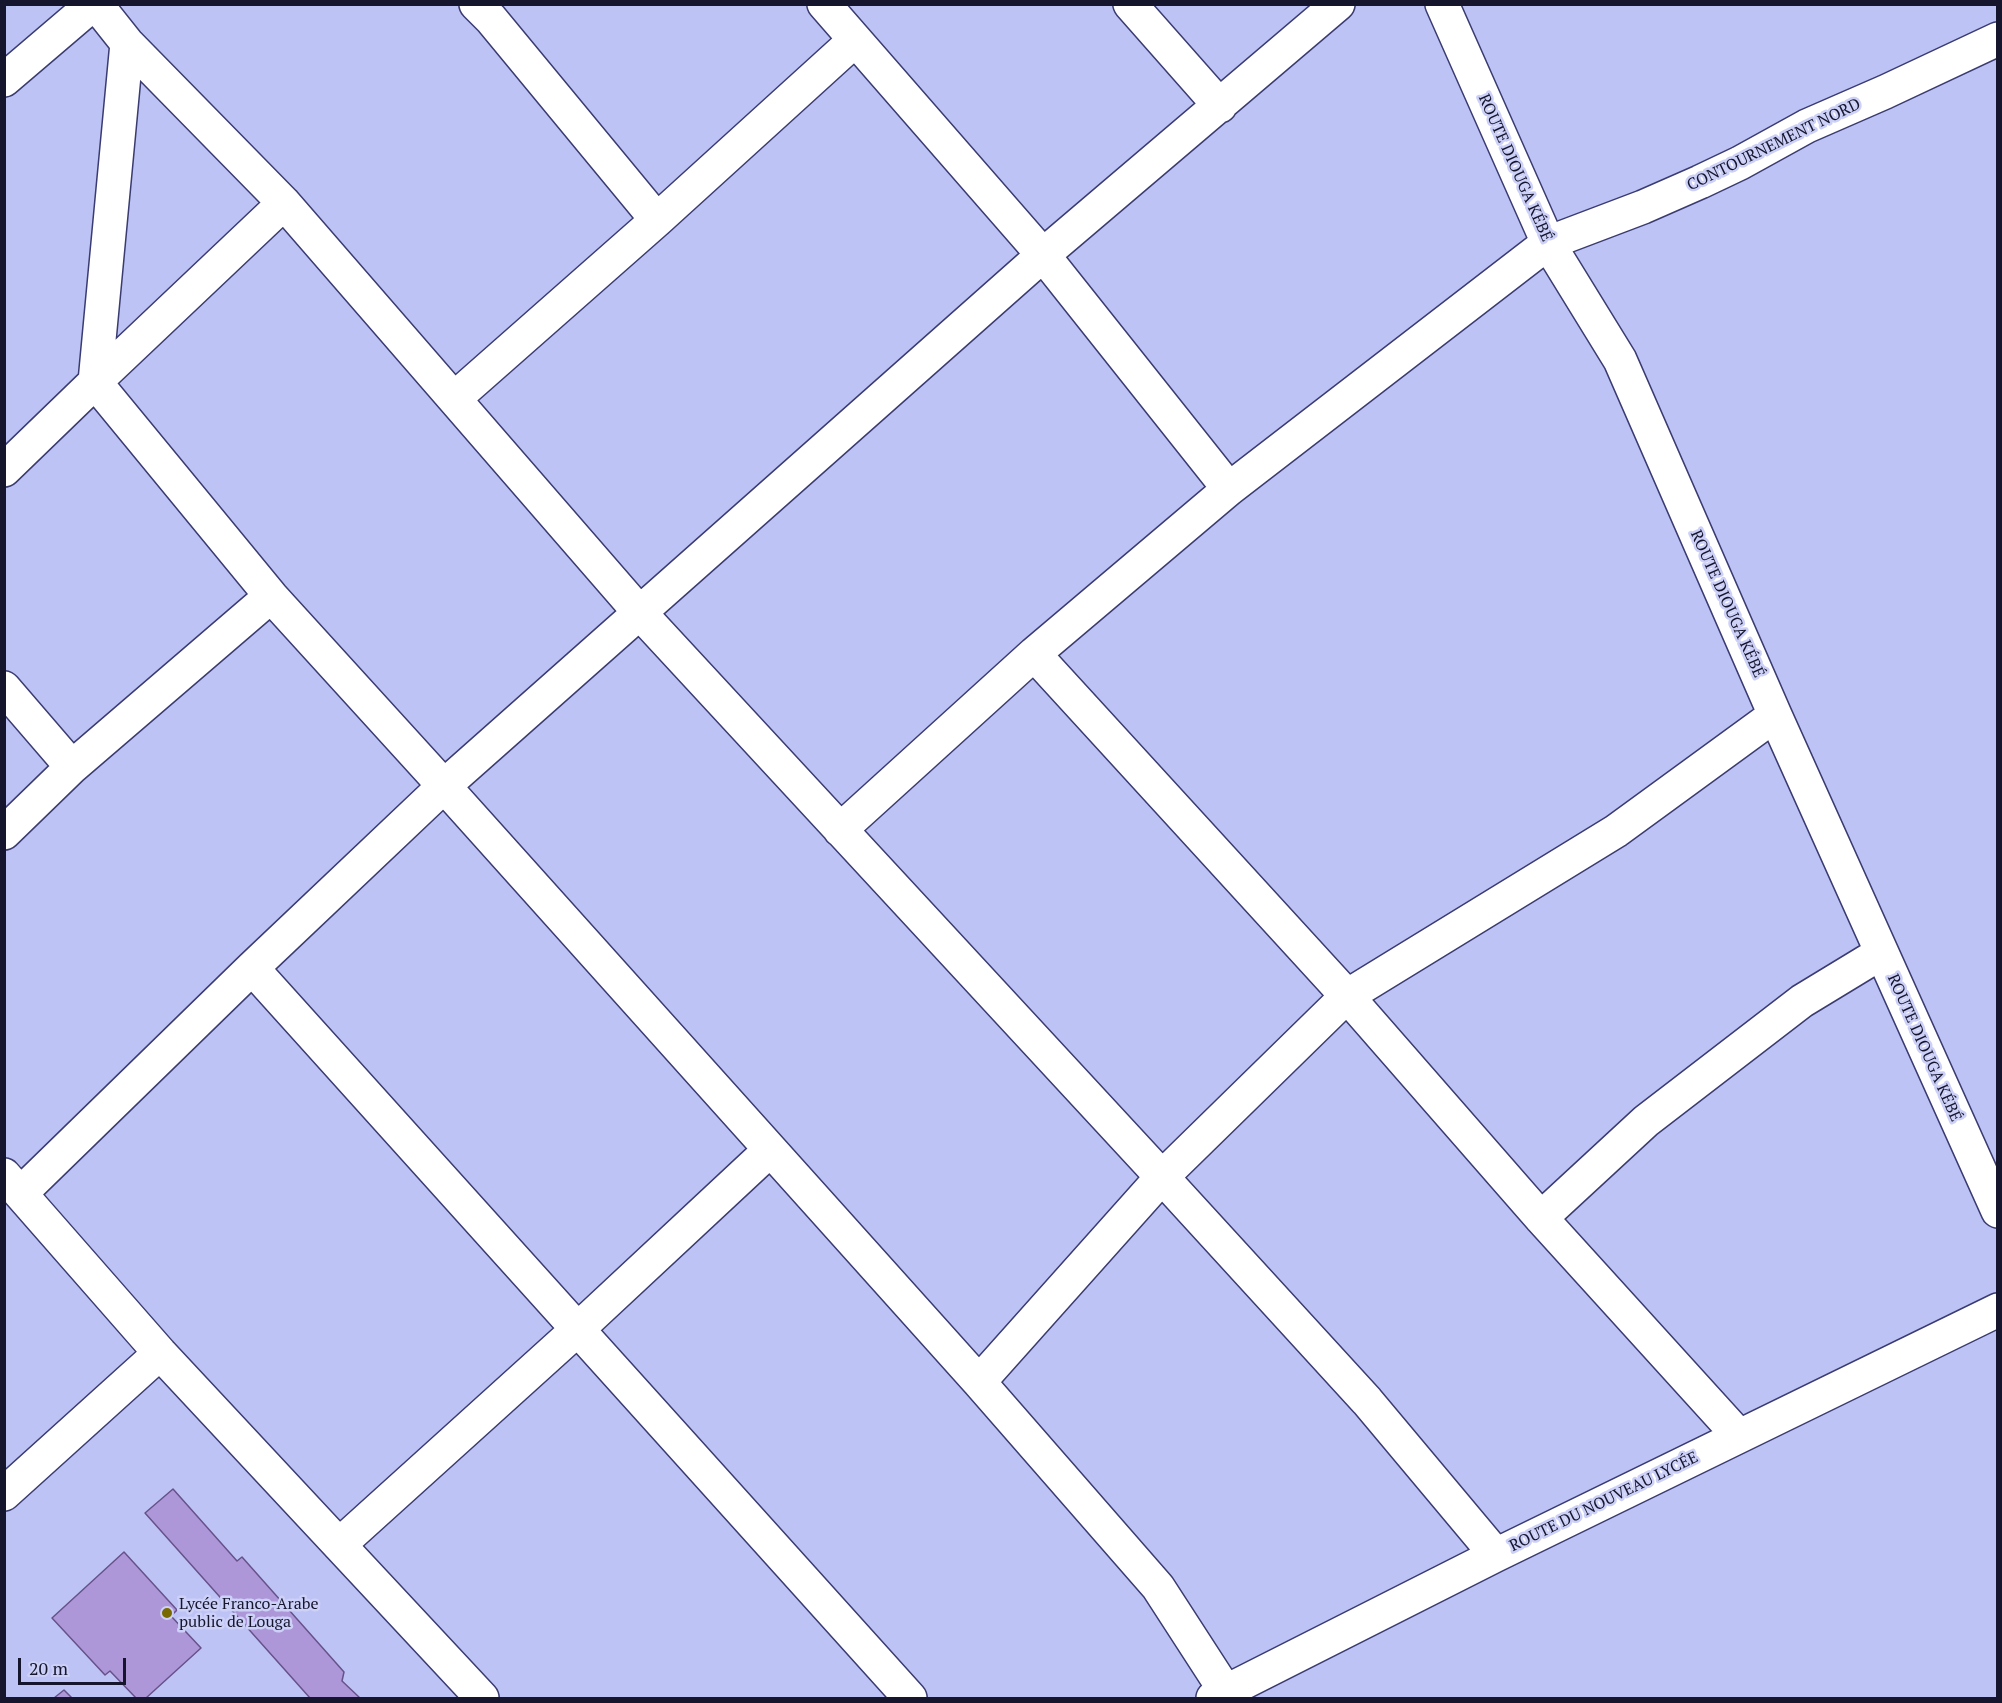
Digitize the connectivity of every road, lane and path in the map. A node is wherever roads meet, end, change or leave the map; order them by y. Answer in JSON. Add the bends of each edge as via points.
{"nodes":[{"id":1,"x":95,"y":4,"type":"edge"},
{"id":2,"x":824,"y":4,"type":"edge"},
{"id":3,"x":1130,"y":4,"type":"edge"},
{"id":4,"x":1338,"y":4,"type":"edge"},
{"id":5,"x":1442,"y":4,"type":"edge"},
{"id":6,"x":492,"y":10,"type":"edge"},
{"id":7,"x":1998,"y":39,"type":"edge"},
{"id":8,"x":854,"y":40,"type":"junction"},
{"id":9,"x":127,"y":44,"type":"junction"},
{"id":10,"x":4,"y":80,"type":"edge"},
{"id":11,"x":1220,"y":106,"type":"junction"},
{"id":12,"x":284,"y":203,"type":"junction"},
{"id":13,"x":657,"y":220,"type":"junction"},
{"id":14,"x":1548,"y":243,"type":"junction"},
{"id":15,"x":1044,"y":255,"type":"junction"},
{"id":16,"x":94,"y":382,"type":"junction"},
{"id":17,"x":454,"y":398,"type":"junction"},
{"id":18,"x":4,"y":470,"type":"edge"},
{"id":19,"x":1229,"y":489,"type":"junction"},
{"id":20,"x":271,"y":596,"type":"junction"},
{"id":21,"x":640,"y":613,"type":"junction"},
{"id":22,"x":1034,"y":654,"type":"junction"},
{"id":23,"x":4,"y":688,"type":"edge"},
{"id":24,"x":1775,"y":715,"type":"junction"},
{"id":25,"x":72,"y":767,"type":"junction"},
{"id":26,"x":444,"y":786,"type":"junction"},
{"id":27,"x":840,"y":830,"type":"junction"},
{"id":28,"x":4,"y":833,"type":"edge"},
{"id":29,"x":1881,"y":953,"type":"junction"},
{"id":30,"x":252,"y":968,"type":"junction"},
{"id":31,"x":1347,"y":996,"type":"junction"},
{"id":32,"x":770,"y":1150,"type":"junction"},
{"id":33,"x":1162,"y":1176,"type":"junction"},
{"id":34,"x":13,"y":1184,"type":"edge"},
{"id":35,"x":1998,"y":1211,"type":"edge"},
{"id":36,"x":1541,"y":1218,"type":"junction"},
{"id":37,"x":1998,"y":1310,"type":"edge"},
{"id":38,"x":578,"y":1329,"type":"junction"},
{"id":39,"x":160,"y":1353,"type":"junction"},
{"id":40,"x":978,"y":1382,"type":"junction"},
{"id":41,"x":1740,"y":1436,"type":"junction"},
{"id":42,"x":4,"y":1494,"type":"edge"},
{"id":43,"x":339,"y":1545,"type":"junction"},
{"id":44,"x":1496,"y":1555,"type":"junction"},
{"id":45,"x":1219,"y":1695,"type":"edge"},
{"id":46,"x":482,"y":1698,"type":"edge"},
{"id":47,"x":910,"y":1698,"type":"edge"}],
"edges":[{"from":1,"to":9,"type":"street"},
{"from":1,"to":10,"type":"street"},
{"from":2,"to":8,"type":"street"},
{"from":3,"to":11,"type":"street"},
{"from":4,"to":11,"type":"street"},
{"from":5,"to":14,"type":"street","name":"ROUTE DIOUGA KÉBÉ"},
{"from":6,"to":13,"type":"street"},
{"from":7,"to":14,"type":"street","name":"CONTOURNEMENT NORD","via":[[1807,126],[1700,182]]},
{"from":8,"to":13,"type":"street"},
{"from":8,"to":15,"type":"street"},
{"from":9,"to":12,"type":"street"},
{"from":9,"to":16,"type":"street"},
{"from":11,"to":15,"type":"street"},
{"from":12,"to":16,"type":"street"},
{"from":12,"to":17,"type":"street"},
{"from":13,"to":17,"type":"street"},
{"from":14,"to":19,"type":"street","name":"CONTOURNEMENT NORD"},
{"from":14,"to":24,"type":"street","name":"ROUTE DIOUGA KÉBÉ","via":[[1620,360]]},
{"from":15,"to":19,"type":"street"},
{"from":15,"to":21,"type":"street"},
{"from":16,"to":18,"type":"street"},
{"from":16,"to":20,"type":"street"},
{"from":17,"to":21,"type":"street"},
{"from":19,"to":22,"type":"street","name":"CONTOURNEMENT NORD"},
{"from":20,"to":25,"type":"street"},
{"from":20,"to":26,"type":"street"},
{"from":21,"to":26,"type":"street"},
{"from":21,"to":27,"type":"street"},
{"from":22,"to":27,"type":"street","name":"CONTOURNEMENT NORD"},
{"from":22,"to":31,"type":"street"},
{"from":23,"to":25,"type":"street"},
{"from":24,"to":29,"type":"street","name":"ROUTE DIOUGA KÉBÉ"},
{"from":24,"to":31,"type":"street","via":[[1616,831]]},
{"from":25,"to":28,"type":"street"},
{"from":26,"to":30,"type":"street"},
{"from":26,"to":32,"type":"street"},
{"from":27,"to":33,"type":"street"},
{"from":29,"to":35,"type":"street","name":"ROUTE DIOUGA KÉBÉ"},
{"from":29,"to":36,"type":"street","via":[[1802,1000],[1646,1121]]},
{"from":30,"to":34,"type":"street"},
{"from":30,"to":38,"type":"street"},
{"from":31,"to":33,"type":"street"},
{"from":31,"to":36,"type":"street"},
{"from":32,"to":38,"type":"street"},
{"from":32,"to":40,"type":"street"},
{"from":33,"to":40,"type":"street"},
{"from":33,"to":44,"type":"street","via":[[1367,1401]]},
{"from":34,"to":39,"type":"street"},
{"from":36,"to":41,"type":"street"},
{"from":37,"to":41,"type":"street","name":"ROUTE DU NOUVEAU LYCÉE"},
{"from":38,"to":43,"type":"street"},
{"from":38,"to":47,"type":"street"},
{"from":39,"to":42,"type":"street"},
{"from":39,"to":43,"type":"street"},
{"from":40,"to":45,"type":"street","via":[[1158,1587]]},
{"from":41,"to":44,"type":"street","name":"ROUTE DU NOUVEAU LYCÉE"},
{"from":43,"to":46,"type":"street"},
{"from":44,"to":45,"type":"street","name":"ROUTE DU NOUVEAU LYCÉE"}]}
